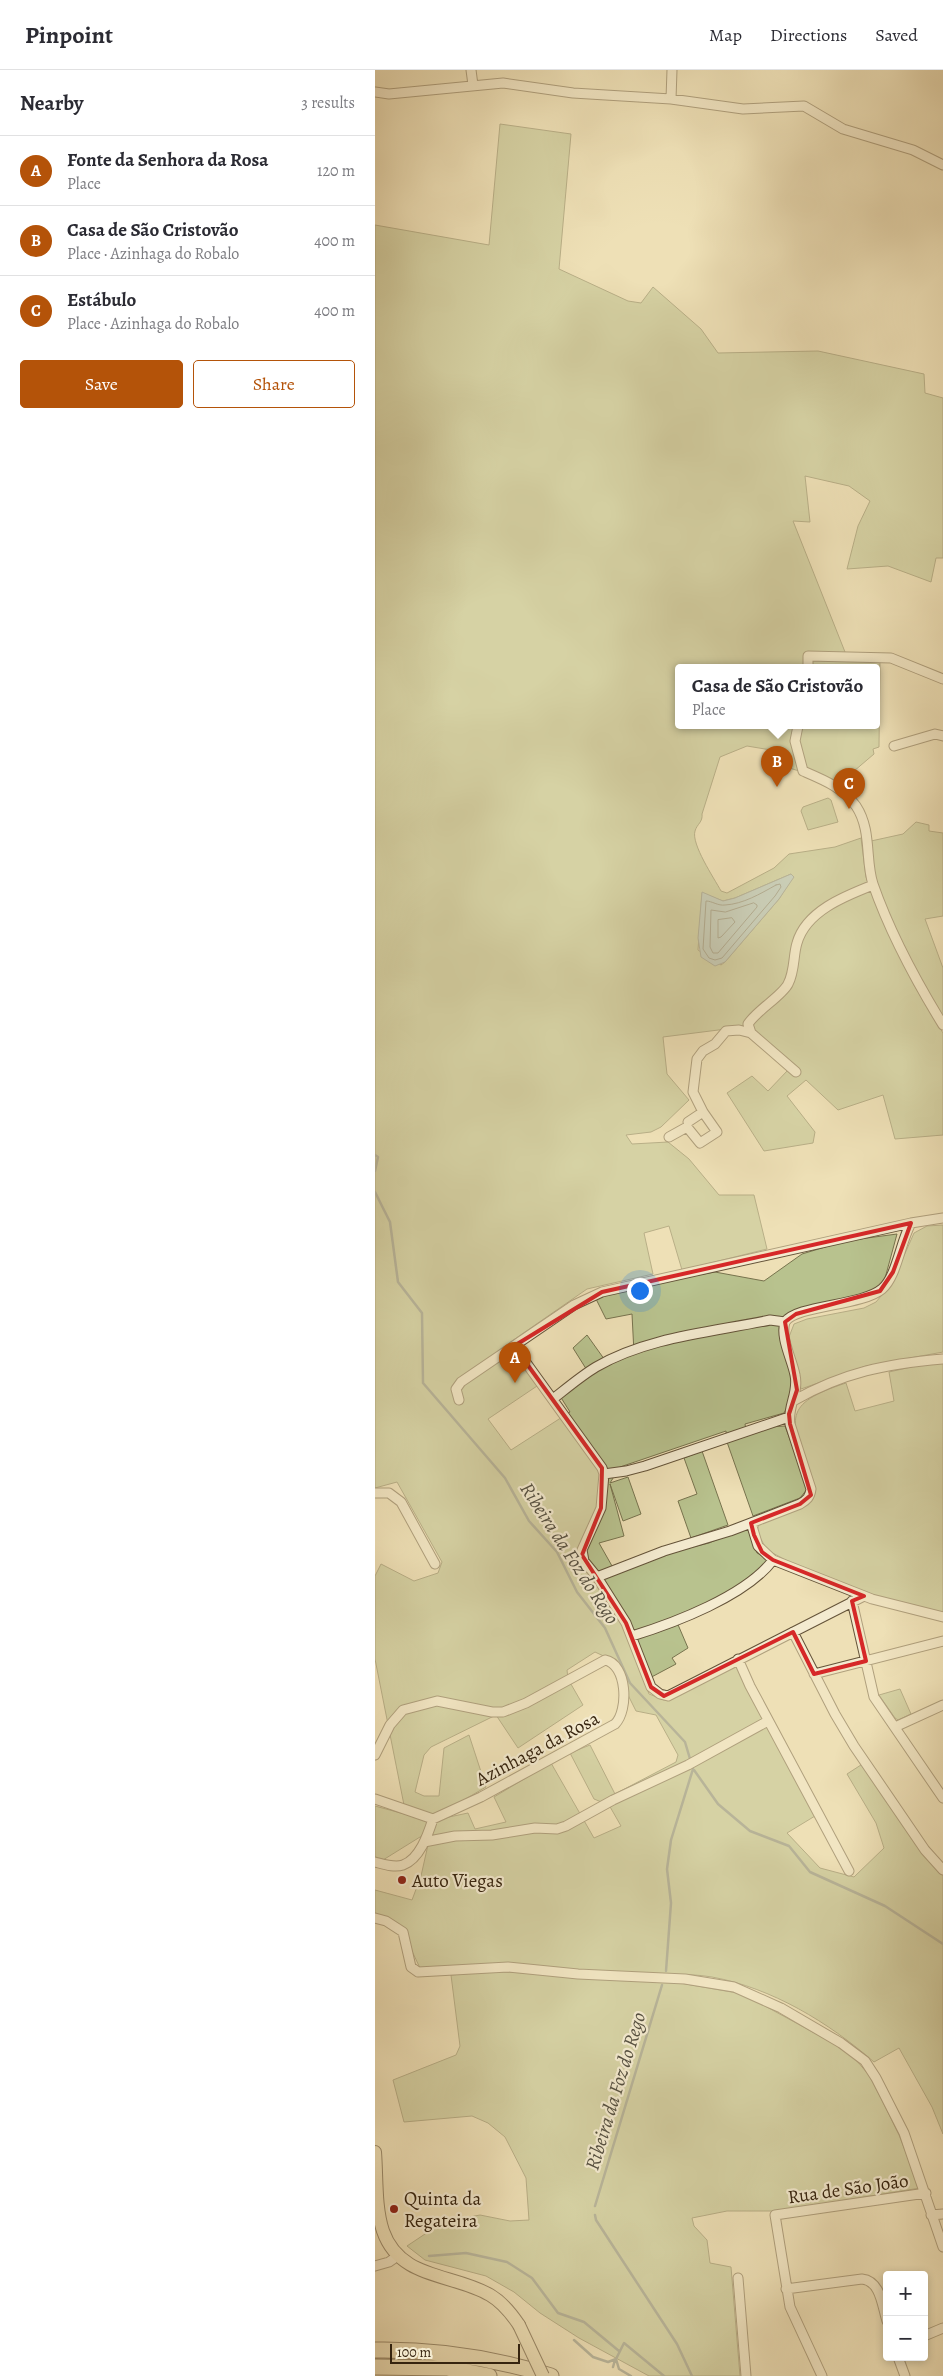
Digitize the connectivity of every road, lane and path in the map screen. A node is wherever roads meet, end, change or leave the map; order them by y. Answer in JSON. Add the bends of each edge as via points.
{"nodes":[{"id":1,"x":471,"y":70,"type":"edge"},
{"id":2,"x":672,"y":70,"type":"edge"},
{"id":3,"x":473,"y":85,"type":"junction"},
{"id":4,"x":375,"y":92,"type":"edge"},
{"id":5,"x":671,"y":99,"type":"junction"},
{"id":6,"x":943,"y":165,"type":"edge"},
{"id":7,"x":808,"y":664,"type":"edge"},
{"id":8,"x":943,"y":679,"type":"edge"},
{"id":9,"x":797,"y":729,"type":"edge"},
{"id":10,"x":943,"y":736,"type":"edge"},
{"id":11,"x":894,"y":746,"type":"dead end"},
{"id":12,"x":873,"y":885,"type":"junction"},
{"id":13,"x":943,"y":1025,"type":"edge"},
{"id":14,"x":751,"y":1033,"type":"junction"},
{"id":15,"x":796,"y":1072,"type":"dead end"},
{"id":16,"x":703,"y":1112,"type":"junction"},
{"id":17,"x":688,"y":1122,"type":"dead end"},
{"id":18,"x":669,"y":1138,"type":"dead end"},
{"id":19,"x":943,"y":1218,"type":"edge"},
{"id":20,"x":911,"y":1223,"type":"junction"},
{"id":21,"x":785,"y":1322,"type":"junction"},
{"id":22,"x":514,"y":1346,"type":"junction"},
{"id":23,"x":943,"y":1359,"type":"edge"},
{"id":24,"x":553,"y":1399,"type":"junction"},
{"id":25,"x":459,"y":1400,"type":"dead end"},
{"id":26,"x":793,"y":1401,"type":"junction"},
{"id":27,"x":789,"y":1417,"type":"junction"},
{"id":28,"x":604,"y":1474,"type":"junction"},
{"id":29,"x":375,"y":1493,"type":"edge"},
{"id":30,"x":751,"y":1523,"type":"junction"},
{"id":31,"x":773,"y":1560,"type":"junction"},
{"id":32,"x":435,"y":1564,"type":"dead end"},
{"id":33,"x":597,"y":1577,"type":"junction"},
{"id":34,"x":863,"y":1596,"type":"junction"},
{"id":35,"x":852,"y":1601,"type":"junction"},
{"id":36,"x":943,"y":1617,"type":"edge"},
{"id":37,"x":793,"y":1632,"type":"junction"},
{"id":38,"x":632,"y":1636,"type":"junction"},
{"id":39,"x":943,"y":1641,"type":"edge"},
{"id":40,"x":738,"y":1659,"type":"junction"},
{"id":41,"x":866,"y":1661,"type":"junction"},
{"id":42,"x":814,"y":1674,"type":"junction"},
{"id":43,"x":943,"y":1705,"type":"edge"},
{"id":44,"x":768,"y":1721,"type":"junction"},
{"id":45,"x":895,"y":1727,"type":"junction"},
{"id":46,"x":375,"y":1756,"type":"edge"},
{"id":47,"x":943,"y":1779,"type":"edge"},
{"id":48,"x":933,"y":1783,"type":"junction"},
{"id":49,"x":943,"y":1798,"type":"edge"},
{"id":50,"x":375,"y":1799,"type":"edge"},
{"id":51,"x":433,"y":1819,"type":"junction"},
{"id":52,"x":424,"y":1842,"type":"junction"},
{"id":53,"x":375,"y":1862,"type":"edge"},
{"id":54,"x":943,"y":1870,"type":"edge"},
{"id":55,"x":849,"y":1871,"type":"dead end"},
{"id":56,"x":375,"y":1918,"type":"edge"},
{"id":57,"x":375,"y":2152,"type":"edge"},
{"id":58,"x":926,"y":2193,"type":"junction"},
{"id":59,"x":943,"y":2214,"type":"edge"},
{"id":60,"x":931,"y":2215,"type":"junction"},
{"id":61,"x":943,"y":2247,"type":"edge"},
{"id":62,"x":399,"y":2255,"type":"junction"},
{"id":63,"x":375,"y":2266,"type":"edge"},
{"id":64,"x":737,"y":2278,"type":"dead end"},
{"id":65,"x":786,"y":2289,"type":"junction"},
{"id":66,"x":886,"y":2316,"type":"edge"},
{"id":67,"x":943,"y":2328,"type":"edge"},
{"id":68,"x":928,"y":2334,"type":"edge"},
{"id":69,"x":375,"y":2350,"type":"edge"},
{"id":70,"x":899,"y":2361,"type":"edge"},
{"id":71,"x":375,"y":2367,"type":"edge"},
{"id":72,"x":489,"y":2376,"type":"edge"},
{"id":73,"x":543,"y":2376,"type":"edge"},
{"id":74,"x":551,"y":2376,"type":"edge"},
{"id":75,"x":746,"y":2376,"type":"edge"},
{"id":76,"x":822,"y":2376,"type":"edge"},
{"id":77,"x":905,"y":2376,"type":"edge"}],
"edges":[{"from":1,"to":3,"type":"street"},
{"from":2,"to":5,"type":"street"},
{"from":3,"to":4,"type":"street","via":[[389,94]]},
{"from":3,"to":5,"type":"street","via":[[503,83]]},
{"from":5,"to":6,"type":"street","via":[[743,109],[804,106],[843,129],[913,150]]},
{"from":7,"to":8,"type":"street","via":[[808,656],[891,658]]},
{"from":9,"to":12,"type":"street","via":[[795,741],[803,771],[836,786],[857,808],[869,850]]},
{"from":10,"to":11,"type":"street","via":[[935,734]]},
{"from":12,"to":13,"type":"street","via":[[896,940]]},
{"from":12,"to":14,"type":"street","via":[[836,902],[806,924],[799,934],[788,986],[751,1020]]},
{"from":14,"to":15,"type":"street"},
{"from":14,"to":16,"type":"street","via":[[726,1031],[697,1059],[693,1092]]},
{"from":16,"to":17,"type":"street"},
{"from":16,"to":18,"type":"street","via":[[717,1132],[700,1143],[687,1127]]},
{"from":19,"to":20,"type":"street"},
{"from":20,"to":21,"type":"street","via":[[903,1237],[888,1284],[880,1291],[796,1314]]},
{"from":20,"to":22,"type":"street","via":[[602,1292],[574,1305]]},
{"from":21,"to":24,"type":"street","via":[[770,1320],[645,1347],[595,1368]]},
{"from":21,"to":26,"type":"street","via":[[784,1335],[797,1390]]},
{"from":22,"to":24,"type":"street"},
{"from":22,"to":25,"type":"street","via":[[461,1382],[456,1389]]},
{"from":23,"to":26,"type":"street","via":[[894,1364],[847,1375]]},
{"from":24,"to":28,"type":"street","via":[[590,1448]]},
{"from":26,"to":27,"type":"street"},
{"from":27,"to":28,"type":"street","via":[[626,1472]]},
{"from":27,"to":30,"type":"street","via":[[811,1495],[800,1504]]},
{"from":28,"to":33,"type":"street","via":[[601,1508],[582,1550],[583,1561]]},
{"from":29,"to":32,"type":"street","via":[[389,1493],[401,1502]]},
{"from":30,"to":31,"type":"street","via":[[757,1546]]},
{"from":30,"to":33,"type":"street"},
{"from":31,"to":34,"type":"street"},
{"from":31,"to":38,"type":"street","via":[[755,1579],[717,1601],[675,1622]]},
{"from":33,"to":38,"type":"street"},
{"from":34,"to":35,"type":"street"},
{"from":34,"to":36,"type":"street"},
{"from":35,"to":37,"type":"street"},
{"from":35,"to":41,"type":"street"},
{"from":37,"to":40,"type":"street"},
{"from":37,"to":42,"type":"street"},
{"from":38,"to":40,"type":"street","via":[[651,1687],[664,1696],[672,1695]]},
{"from":39,"to":41,"type":"street"},
{"from":40,"to":44,"type":"street"},
{"from":41,"to":42,"type":"street"},
{"from":41,"to":45,"type":"street","via":[[874,1697]]},
{"from":42,"to":54,"type":"street","via":[[854,1746],[925,1850]]},
{"from":43,"to":45,"type":"street"},
{"from":44,"to":52,"type":"street","via":[[566,1826]]},
{"from":44,"to":55,"type":"street"},
{"from":45,"to":48,"type":"street"},
{"from":46,"to":51,"type":"street","name":"Azinhaga da Rosa","via":[[403,1710],[437,1701],[503,1712],[605,1660],[615,1667],[623,1684],[624,1703],[615,1724]]},
{"from":47,"to":48,"type":"street"},
{"from":48,"to":49,"type":"street"},
{"from":50,"to":51,"type":"street"},
{"from":51,"to":52,"type":"street"},
{"from":52,"to":53,"type":"street","via":[[403,1865]]},
{"from":56,"to":58,"type":"street","via":[[403,1932],[411,1967],[418,1972],[508,1967],[685,1979],[734,1988],[781,2008],[865,2061],[903,2133]]},
{"from":57,"to":62,"type":"main road","via":[[381,2226],[386,2239]]},
{"from":58,"to":60,"type":"street"},
{"from":58,"to":65,"type":"street","name":"Rua de São João","via":[[775,2215]]},
{"from":59,"to":60,"type":"street"},
{"from":60,"to":61,"type":"street"},
{"from":62,"to":63,"type":"street"},
{"from":62,"to":73,"type":"main road","bridge":true,"via":[[419,2270],[490,2295],[507,2309],[519,2325]]},
{"from":64,"to":75,"type":"street"},
{"from":65,"to":66,"type":"street","via":[[862,2278],[869,2280],[878,2290]]},
{"from":65,"to":76,"type":"street","via":[[790,2307]]},
{"from":67,"to":68,"type":"street"},
{"from":69,"to":74,"type":"highway","via":[[475,2356]]},
{"from":70,"to":77,"type":"street"},
{"from":71,"to":72,"type":"highway","via":[[447,2368]]}]}
